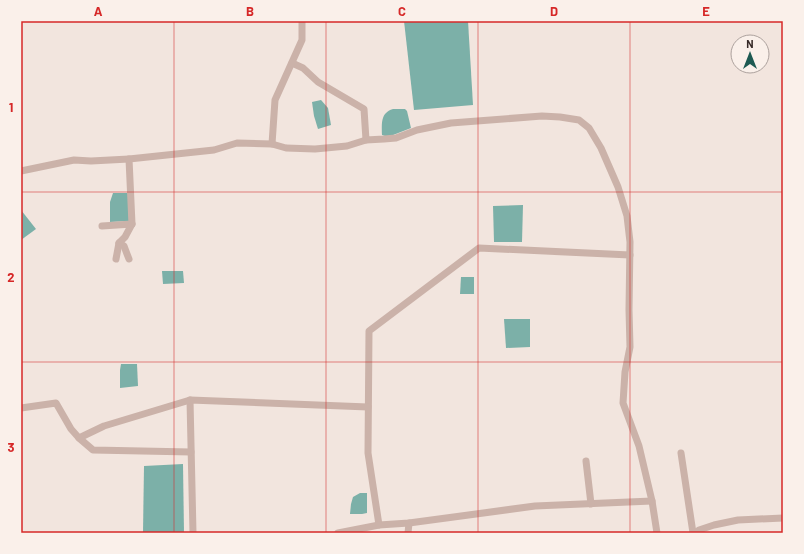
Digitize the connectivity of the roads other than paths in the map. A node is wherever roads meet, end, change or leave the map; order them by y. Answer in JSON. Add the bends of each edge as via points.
{"nodes":[{"id":1,"x":302,"y":21,"type":"edge"},
{"id":2,"x":292,"y":63,"type":"junction"},
{"id":3,"x":366,"y":140,"type":"junction"},
{"id":4,"x":272,"y":144,"type":"junction"},
{"id":5,"x":129,"y":159,"type":"junction"},
{"id":6,"x":21,"y":171,"type":"edge"},
{"id":7,"x":132,"y":224,"type":"junction"},
{"id":8,"x":102,"y":226,"type":"dead end"},
{"id":9,"x":119,"y":243,"type":"junction"},
{"id":10,"x":630,"y":255,"type":"junction"},
{"id":11,"x":116,"y":259,"type":"dead end"},
{"id":12,"x":129,"y":259,"type":"dead end"},
{"id":13,"x":190,"y":400,"type":"junction"},
{"id":14,"x":368,"y":407,"type":"junction"},
{"id":15,"x":21,"y":408,"type":"edge"},
{"id":16,"x":79,"y":438,"type":"junction"},
{"id":17,"x":191,"y":452,"type":"junction"},
{"id":18,"x":681,"y":453,"type":"dead end"},
{"id":19,"x":586,"y":461,"type":"dead end"},
{"id":20,"x":652,"y":501,"type":"junction"},
{"id":21,"x":591,"y":504,"type":"junction"},
{"id":22,"x":783,"y":518,"type":"edge"},
{"id":23,"x":409,"y":523,"type":"junction"},
{"id":24,"x":379,"y":525,"type":"junction"},
{"id":25,"x":193,"y":533,"type":"edge"},
{"id":26,"x":338,"y":533,"type":"edge"},
{"id":27,"x":408,"y":533,"type":"edge"},
{"id":28,"x":657,"y":533,"type":"edge"},
{"id":29,"x":694,"y":533,"type":"edge"}],
"edges":[{"from":1,"to":2,"type":"street","via":[[302,40]]},
{"from":2,"to":3,"type":"street","via":[[303,68],[318,82],[364,109]]},
{"from":2,"to":4,"type":"street","via":[[275,100]]},
{"from":3,"to":4,"type":"street","via":[[347,146],[315,150],[286,148]]},
{"from":3,"to":10,"type":"street","via":[[396,138],[417,130],[451,123],[542,116],[579,120],[589,128],[601,148],[618,187],[627,216]]},
{"from":4,"to":5,"type":"street","via":[[237,143],[214,150]]},
{"from":5,"to":6,"type":"street","via":[[74,160]]},
{"from":5,"to":7,"type":"street"},
{"from":7,"to":8,"type":"street"},
{"from":7,"to":9,"type":"street"},
{"from":9,"to":11,"type":"street"},
{"from":9,"to":12,"type":"street","via":[[124,246]]},
{"from":10,"to":14,"type":"street","via":[[480,248],[369,331]]},
{"from":10,"to":20,"type":"street","via":[[630,347],[623,403],[639,446]]},
{"from":13,"to":14,"type":"street"},
{"from":13,"to":16,"type":"street","via":[[104,426]]},
{"from":13,"to":17,"type":"street"},
{"from":14,"to":24,"type":"street","via":[[368,453]]},
{"from":15,"to":16,"type":"street","via":[[56,403]]},
{"from":16,"to":17,"type":"street","via":[[93,450]]},
{"from":17,"to":25,"type":"street"},
{"from":18,"to":29,"type":"street"},
{"from":19,"to":21,"type":"street"},
{"from":20,"to":21,"type":"street"},
{"from":20,"to":28,"type":"street"},
{"from":21,"to":23,"type":"street","via":[[535,506]]},
{"from":22,"to":29,"type":"street","via":[[738,520],[714,525]]},
{"from":23,"to":24,"type":"street"},
{"from":23,"to":27,"type":"street"},
{"from":24,"to":26,"type":"street"}]}
